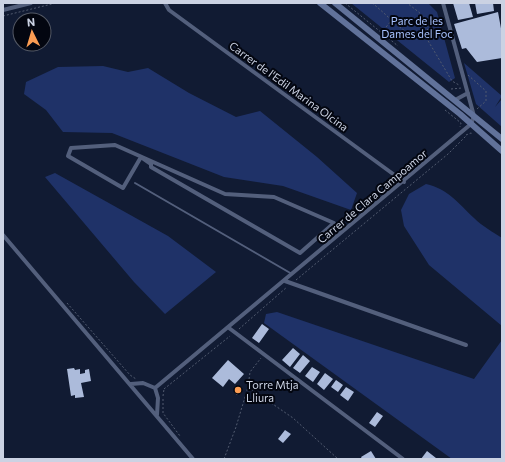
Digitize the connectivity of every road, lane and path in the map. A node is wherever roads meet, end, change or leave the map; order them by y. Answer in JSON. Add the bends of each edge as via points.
{"nodes":[{"id":1,"x":32,"y":3,"type":"edge"},
{"id":2,"x":56,"y":3,"type":"edge"},
{"id":3,"x":165,"y":3,"type":"edge"},
{"id":4,"x":320,"y":3,"type":"edge"},
{"id":5,"x":335,"y":3,"type":"edge"},
{"id":6,"x":346,"y":3,"type":"edge"},
{"id":7,"x":372,"y":3,"type":"edge"},
{"id":8,"x":407,"y":3,"type":"edge"},
{"id":9,"x":443,"y":3,"type":"edge"},
{"id":10,"x":3,"y":10,"type":"edge"},
{"id":11,"x":3,"y":16,"type":"edge"},
{"id":12,"x":424,"y":34,"type":"junction"},
{"id":13,"x":402,"y":50,"type":"dead end"},
{"id":14,"x":467,"y":74,"type":"dead end"},
{"id":15,"x":459,"y":86,"type":"dead end"},
{"id":16,"x":466,"y":87,"type":"junction"},
{"id":17,"x":450,"y":90,"type":"dead end"},
{"id":18,"x":468,"y":92,"type":"junction"},
{"id":19,"x":455,"y":100,"type":"junction"},
{"id":20,"x":476,"y":111,"type":"junction"},
{"id":21,"x":471,"y":124,"type":"junction"},
{"id":22,"x":466,"y":136,"type":"dead end"},
{"id":23,"x":502,"y":139,"type":"edge"},
{"id":24,"x":502,"y":151,"type":"edge"},
{"id":25,"x":141,"y":156,"type":"joint"},
{"id":26,"x":404,"y":182,"type":"junction"},
{"id":27,"x":135,"y":183,"type":"dead end"},
{"id":28,"x":3,"y":235,"type":"edge"},
{"id":29,"x":293,"y":274,"type":"junction"},
{"id":30,"x":285,"y":281,"type":"junction"},
{"id":31,"x":292,"y":283,"type":"junction"},
{"id":32,"x":65,"y":300,"type":"dead end"},
{"id":33,"x":229,"y":328,"type":"junction"},
{"id":34,"x":236,"y":334,"type":"junction"},
{"id":35,"x":466,"y":345,"type":"dead end"},
{"id":36,"x":263,"y":355,"type":"junction"},
{"id":37,"x":138,"y":380,"type":"dead end"},
{"id":38,"x":162,"y":383,"type":"junction"},
{"id":39,"x":131,"y":384,"type":"junction"},
{"id":40,"x":248,"y":387,"type":"junction"},
{"id":41,"x":155,"y":388,"type":"junction"},
{"id":42,"x":164,"y":388,"type":"junction"},
{"id":43,"x":157,"y":415,"type":"junction"},
{"id":44,"x":180,"y":436,"type":"dead end"},
{"id":45,"x":193,"y":459,"type":"edge"},
{"id":46,"x":224,"y":459,"type":"edge"},
{"id":47,"x":338,"y":459,"type":"edge"},
{"id":48,"x":403,"y":459,"type":"edge"}],
"edges":[{"from":1,"to":10,"type":"street"},
{"from":2,"to":11,"type":"path"},
{"from":3,"to":26,"type":"street","name":"Carrer de l'Edil Marina Olcina","via":[[169,10]]},
{"from":4,"to":21,"type":"main road"},
{"from":5,"to":19,"type":"main road"},
{"from":6,"to":13,"type":"path"},
{"from":7,"to":12,"type":"path","via":[[407,32],[415,36]]},
{"from":8,"to":12,"type":"path","via":[[424,16],[428,23],[428,30]]},
{"from":9,"to":16,"type":"street"},
{"from":12,"to":15,"type":"path","via":[[452,81]]},
{"from":14,"to":20,"type":"path","via":[[486,91],[486,101]]},
{"from":16,"to":17,"type":"path"},
{"from":16,"to":18,"type":"street"},
{"from":18,"to":19,"type":"street"},
{"from":18,"to":20,"type":"street"},
{"from":19,"to":20,"type":"main road"},
{"from":20,"to":21,"type":"street"},
{"from":20,"to":23,"type":"main road"},
{"from":21,"to":24,"type":"main road"},
{"from":21,"to":26,"type":"street","name":"Carrer de Clara Campoamor"},
{"from":22,"to":31,"type":"path","via":[[448,154]]},
{"from":25,"to":25,"type":"street","via":[[123,188],[68,156],[71,148],[115,145],[225,194],[274,197],[334,223],[300,252],[151,167],[151,164]]},
{"from":26,"to":29,"type":"street","name":"Carrer de Clara Campoamor"},
{"from":27,"to":29,"type":"lane"},
{"from":28,"to":39,"type":"street"},
{"from":29,"to":30,"type":"street","name":"Carrer de Clara Campoamor"},
{"from":30,"to":31,"type":"street"},
{"from":30,"to":33,"type":"street","name":"Carrer de Clara Campoamor"},
{"from":31,"to":34,"type":"path","via":[[239,327]]},
{"from":31,"to":35,"type":"street"},
{"from":32,"to":37,"type":"path","via":[[130,375]]},
{"from":33,"to":34,"type":"street"},
{"from":33,"to":38,"type":"street","name":"Carrer de Clara Campoamor"},
{"from":34,"to":36,"type":"street"},
{"from":34,"to":42,"type":"path","via":[[229,335]]},
{"from":36,"to":40,"type":"path","via":[[250,372]]},
{"from":36,"to":48,"type":"street"},
{"from":38,"to":41,"type":"street","name":"Carrer de Clara Campoamor"},
{"from":38,"to":42,"type":"path"},
{"from":39,"to":41,"type":"street","via":[[143,383]]},
{"from":39,"to":43,"type":"street"},
{"from":40,"to":46,"type":"path"},
{"from":40,"to":47,"type":"path","via":[[293,418]]},
{"from":41,"to":43,"type":"street","via":[[158,398]]},
{"from":42,"to":44,"type":"path","via":[[163,413]]},
{"from":43,"to":45,"type":"street"}]}
